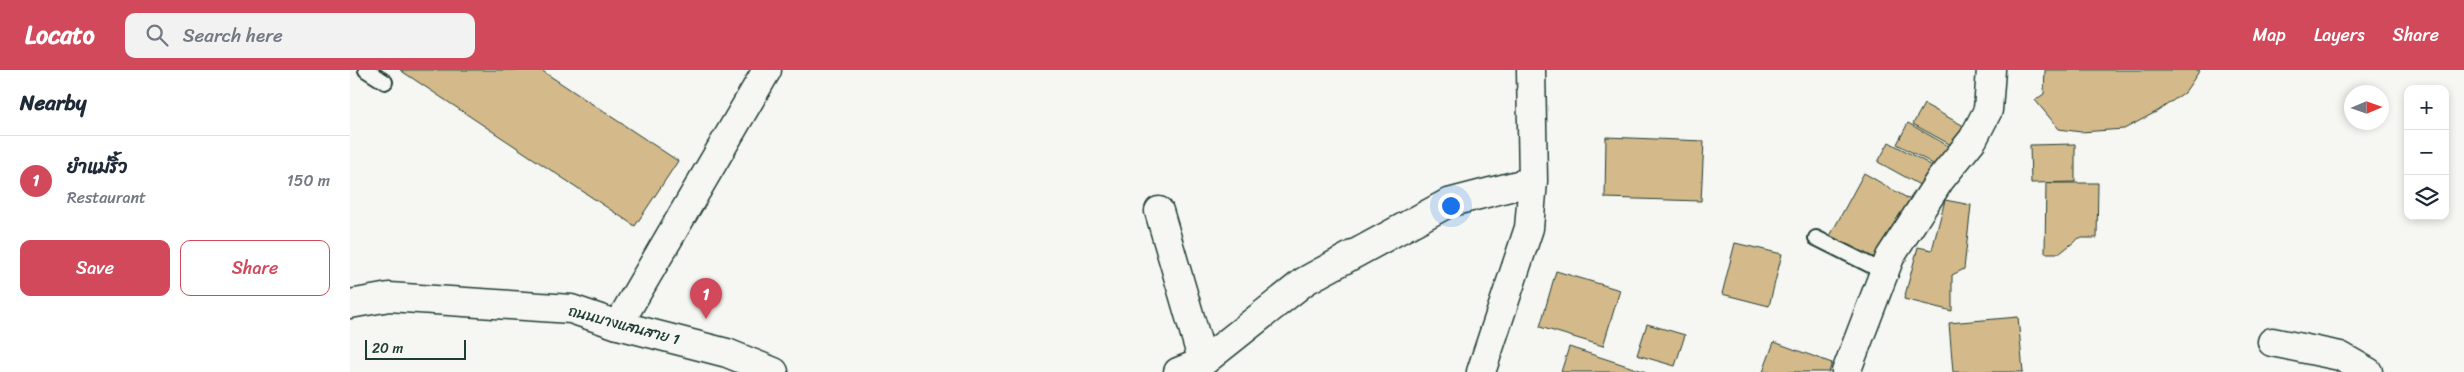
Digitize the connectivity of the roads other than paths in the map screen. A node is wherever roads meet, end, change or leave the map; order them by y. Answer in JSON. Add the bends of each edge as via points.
{"nodes":[{"id":1,"x":366,"y":70,"type":"edge"},
{"id":2,"x":768,"y":70,"type":"edge"},
{"id":3,"x":1531,"y":70,"type":"edge"},
{"id":4,"x":1992,"y":70,"type":"edge"},
{"id":5,"x":385,"y":82,"type":"dead end"},
{"id":6,"x":1533,"y":181,"type":"junction"},
{"id":7,"x":1159,"y":211,"type":"dead end"},
{"id":8,"x":1816,"y":238,"type":"dead end"},
{"id":9,"x":1884,"y":272,"type":"junction"},
{"id":10,"x":350,"y":304,"type":"edge"},
{"id":11,"x":618,"y":324,"type":"junction"},
{"id":12,"x":2272,"y":342,"type":"dead end"},
{"id":13,"x":1203,"y":362,"type":"junction"},
{"id":14,"x":740,"y":366,"type":"edge"},
{"id":15,"x":774,"y":372,"type":"edge"},
{"id":16,"x":1178,"y":372,"type":"edge"},
{"id":17,"x":1481,"y":372,"type":"edge"},
{"id":18,"x":1846,"y":372,"type":"edge"},
{"id":19,"x":2368,"y":372,"type":"edge"}],
"edges":[{"from":1,"to":5,"type":"lane"},
{"from":2,"to":11,"type":"street"},
{"from":3,"to":6,"type":"street"},
{"from":4,"to":9,"type":"street","via":[[1988,110],[1973,139],[1940,180],[1890,257]]},
{"from":6,"to":13,"type":"street","via":[[1448,203],[1305,281]]},
{"from":6,"to":17,"type":"street","via":[[1529,228]]},
{"from":7,"to":13,"type":"street"},
{"from":8,"to":9,"type":"lane"},
{"from":9,"to":18,"type":"street"},
{"from":10,"to":11,"type":"street","name":"ถนนบางแสนสาย 1","via":[[389,298],[571,309]]},
{"from":11,"to":14,"type":"street","name":"ถนนบางแสนสาย 1","via":[[727,353]]},
{"from":12,"to":19,"type":"street","via":[[2340,356]]},
{"from":13,"to":16,"type":"street"},
{"from":14,"to":15,"type":"street","name":"ถนนบางแสนสาย 1"}]}
